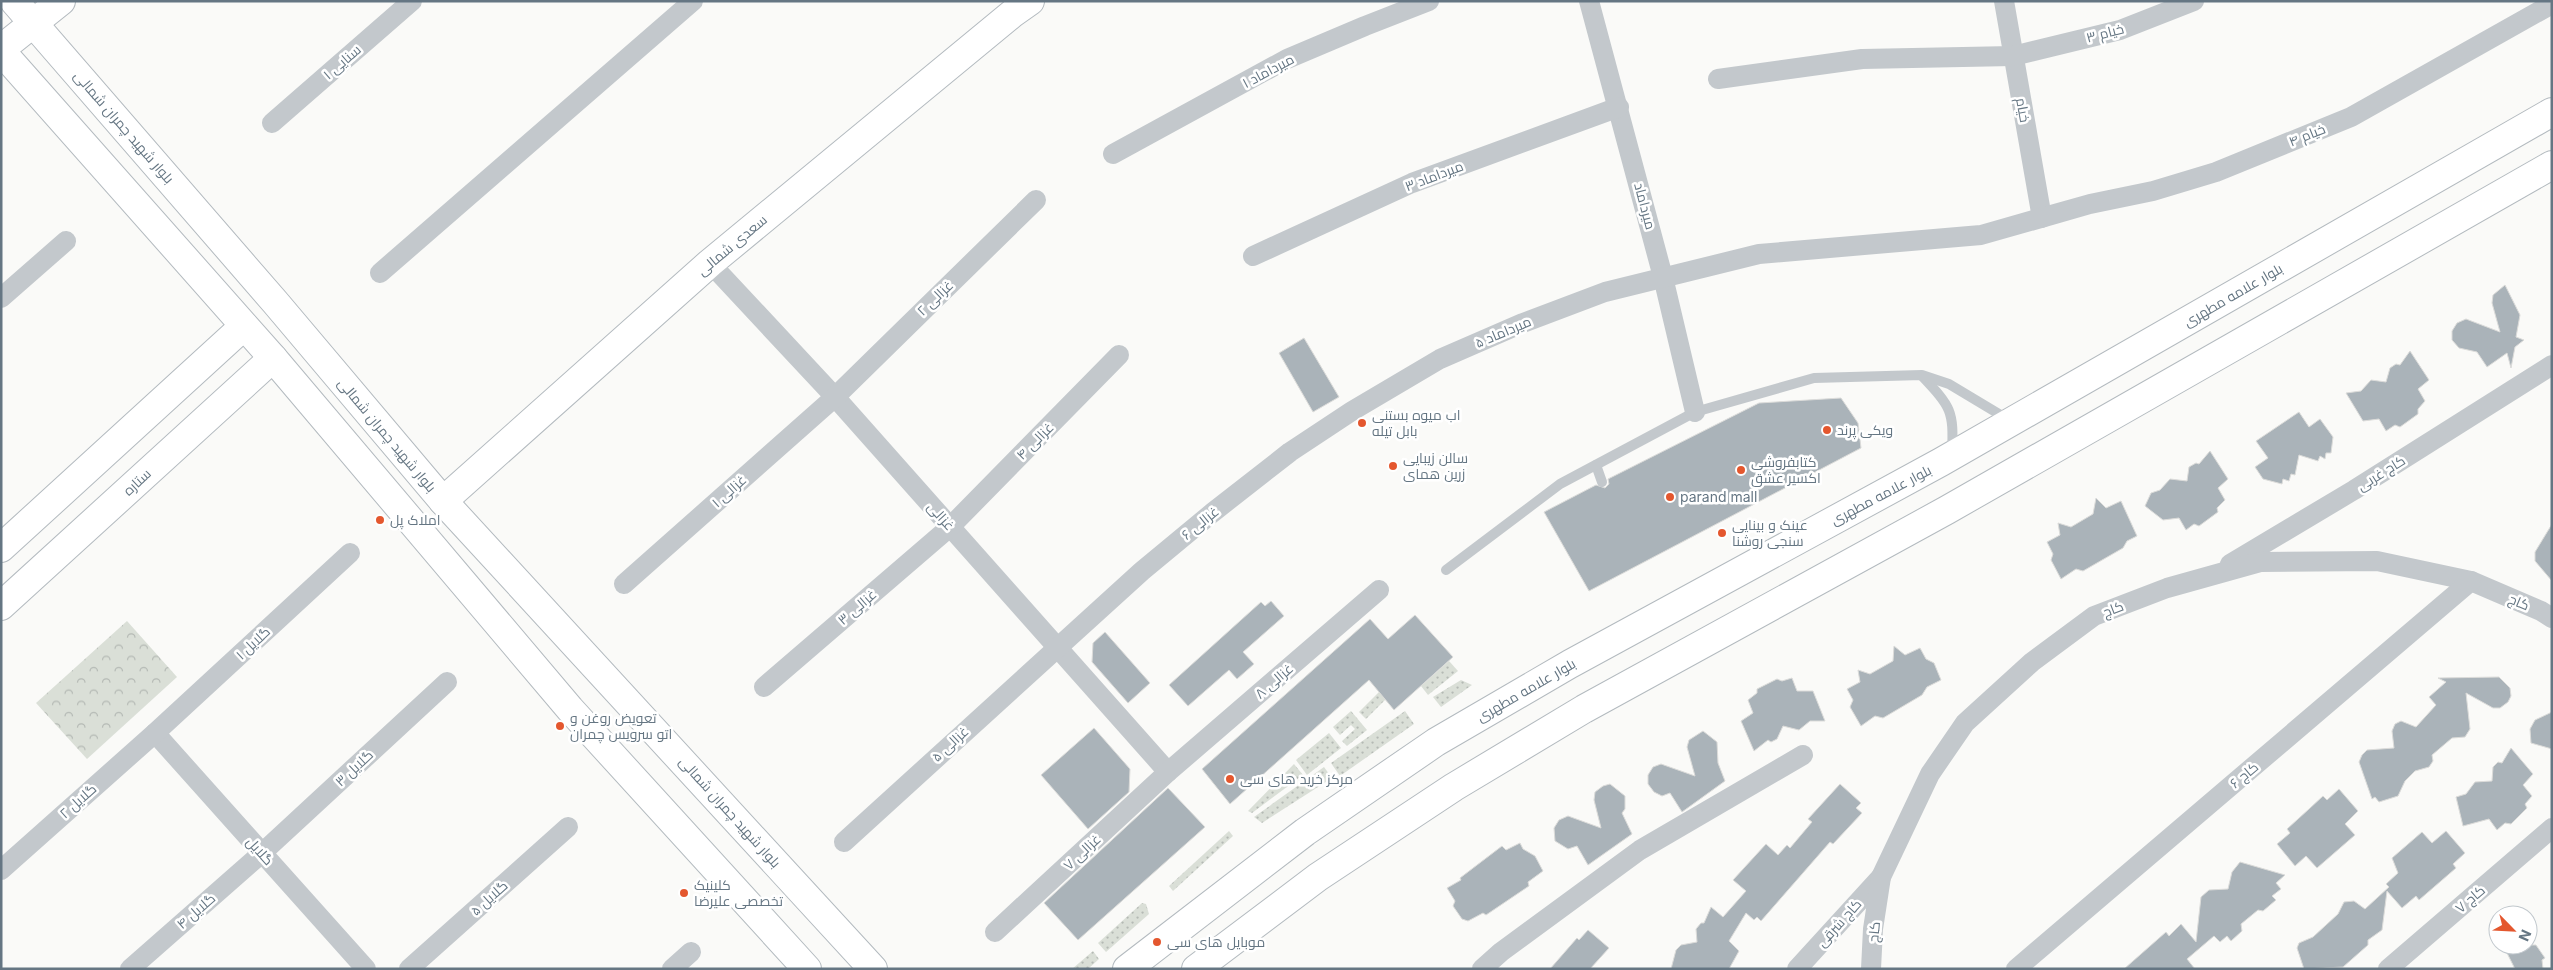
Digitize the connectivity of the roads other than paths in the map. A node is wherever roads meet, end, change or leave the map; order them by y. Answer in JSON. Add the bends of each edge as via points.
{"nodes":[{"id":1,"x":14,"y":1,"type":"edge"},
{"id":2,"x":61,"y":1,"type":"edge"},
{"id":3,"x":412,"y":1,"type":"edge"},
{"id":4,"x":693,"y":1,"type":"edge"},
{"id":5,"x":1430,"y":1,"type":"edge"},
{"id":6,"x":1589,"y":1,"type":"edge"},
{"id":7,"x":2004,"y":1,"type":"edge"},
{"id":8,"x":2194,"y":1,"type":"edge"},
{"id":9,"x":2552,"y":4,"type":"edge"},
{"id":10,"x":1015,"y":5,"type":"edge"},
{"id":11,"x":35,"y":24,"type":"junction"},
{"id":12,"x":1,"y":50,"type":"edge"},
{"id":13,"x":2014,"y":56,"type":"junction"},
{"id":14,"x":1718,"y":78,"type":"dead end"},
{"id":15,"x":1619,"y":106,"type":"junction"},
{"id":16,"x":2552,"y":112,"type":"edge"},
{"id":17,"x":272,"y":123,"type":"dead end"},
{"id":18,"x":1112,"y":154,"type":"dead end"},
{"id":19,"x":2552,"y":165,"type":"edge"},
{"id":20,"x":1036,"y":200,"type":"dead end"},
{"id":21,"x":2042,"y":218,"type":"junction"},
{"id":22,"x":66,"y":241,"type":"dead end"},
{"id":23,"x":1253,"y":256,"type":"dead end"},
{"id":24,"x":710,"y":263,"type":"junction"},
{"id":25,"x":380,"y":273,"type":"dead end"},
{"id":26,"x":1664,"y":277,"type":"junction"},
{"id":27,"x":1,"y":298,"type":"edge"},
{"id":28,"x":244,"y":326,"type":"junction"},
{"id":29,"x":1119,"y":355,"type":"dead end"},
{"id":30,"x":273,"y":358,"type":"junction"},
{"id":31,"x":2552,"y":365,"type":"edge"},
{"id":32,"x":1922,"y":375,"type":"junction"},
{"id":33,"x":835,"y":397,"type":"junction"},
{"id":34,"x":1352,"y":411,"type":"joint"},
{"id":35,"x":1695,"y":412,"type":"junction"},
{"id":36,"x":2011,"y":422,"type":"junction"},
{"id":37,"x":1952,"y":456,"type":"junction"},
{"id":38,"x":1596,"y":465,"type":"junction"},
{"id":39,"x":1602,"y":482,"type":"dead end"},
{"id":40,"x":443,"y":501,"type":"junction"},
{"id":41,"x":950,"y":527,"type":"junction"},
{"id":42,"x":1,"y":548,"type":"edge"},
{"id":43,"x":350,"y":553,"type":"dead end"},
{"id":44,"x":1446,"y":570,"type":"dead end"},
{"id":45,"x":2208,"y":577,"type":"junction"},
{"id":46,"x":2471,"y":581,"type":"junction"},
{"id":47,"x":624,"y":584,"type":"dead end"},
{"id":48,"x":1379,"y":590,"type":"dead end"},
{"id":49,"x":1,"y":606,"type":"edge"},
{"id":50,"x":2552,"y":618,"type":"edge"},
{"id":51,"x":1057,"y":647,"type":"junction"},
{"id":52,"x":447,"y":682,"type":"dead end"},
{"id":53,"x":764,"y":687,"type":"dead end"},
{"id":54,"x":155,"y":733,"type":"junction"},
{"id":55,"x":1803,"y":755,"type":"dead end"},
{"id":56,"x":1168,"y":772,"type":"junction"},
{"id":57,"x":568,"y":826,"type":"dead end"},
{"id":58,"x":2552,"y":828,"type":"edge"},
{"id":59,"x":844,"y":842,"type":"dead end"},
{"id":60,"x":262,"y":853,"type":"junction"},
{"id":61,"x":1,"y":870,"type":"edge"},
{"id":62,"x":1880,"y":876,"type":"junction"},
{"id":63,"x":995,"y":932,"type":"dead end"},
{"id":64,"x":691,"y":952,"type":"dead end"},
{"id":65,"x":130,"y":969,"type":"edge"},
{"id":66,"x":366,"y":969,"type":"edge"},
{"id":67,"x":409,"y":969,"type":"edge"},
{"id":68,"x":672,"y":969,"type":"edge"},
{"id":69,"x":807,"y":969,"type":"edge"},
{"id":70,"x":873,"y":969,"type":"edge"},
{"id":71,"x":1127,"y":969,"type":"edge"},
{"id":72,"x":1196,"y":969,"type":"edge"},
{"id":73,"x":1482,"y":969,"type":"edge"},
{"id":74,"x":1797,"y":969,"type":"edge"},
{"id":75,"x":1871,"y":969,"type":"edge"},
{"id":76,"x":2016,"y":969,"type":"edge"},
{"id":77,"x":2388,"y":969,"type":"edge"}],
"edges":[{"from":1,"to":11,"type":"main road","name":"بلوار شهید چمران شمالی"},
{"from":2,"to":11,"type":"main road"},
{"from":3,"to":17,"type":"street","name":"سنایی ۱"},
{"from":4,"to":25,"type":"street"},
{"from":5,"to":18,"type":"street","name":"میرداماد ۱","via":[[1288,59]]},
{"from":6,"to":15,"type":"street","name":"میرداماد"},
{"from":7,"to":13,"type":"street","name":"خیام"},
{"from":8,"to":13,"type":"street","name":"خیام ۳","via":[[2120,30]]},
{"from":9,"to":21,"type":"street","name":"خیام ۴","via":[[2351,117],[2216,172],[2154,191]]},
{"from":10,"to":24,"type":"main road","name":"سعدی شمالی"},
{"from":11,"to":12,"type":"main road"},
{"from":11,"to":40,"type":"main road","name":"بلوار شهید چمران شمالی"},
{"from":12,"to":28,"type":"main road"},
{"from":13,"to":14,"type":"street","name":"خیام ۳","via":[[1862,59]]},
{"from":13,"to":21,"type":"street","name":"خیام"},
{"from":15,"to":23,"type":"street","name":"میرداماد ۳","via":[[1412,183]]},
{"from":15,"to":26,"type":"street","name":"میرداماد"},
{"from":16,"to":36,"type":"main road","name":"بلوار علامه مطهری"},
{"from":19,"to":72,"type":"main road","via":[[1947,510],[1584,709],[1454,787],[1318,877]]},
{"from":20,"to":33,"type":"street","name":"غزالی ۲"},
{"from":21,"to":26,"type":"street","name":"خیام ۴","via":[[1981,235],[1759,254]]},
{"from":22,"to":27,"type":"street"},
{"from":24,"to":33,"type":"street","name":"غزالی"},
{"from":24,"to":40,"type":"main road","name":"سعدی شمالی"},
{"from":26,"to":34,"type":"street","name":"میرداماد ۵","via":[[1605,292],[1523,323],[1440,360]]},
{"from":26,"to":35,"type":"street","name":"میرداماد"},
{"from":28,"to":30,"type":"main road"},
{"from":28,"to":42,"type":"main road"},
{"from":29,"to":41,"type":"street","name":"غزالی ۴"},
{"from":30,"to":49,"type":"main road","name":"ستاره"},
{"from":30,"to":69,"type":"main road","via":[[570,709]]},
{"from":31,"to":45,"type":"street","name":"کاج غربی"},
{"from":32,"to":35,"type":"lane","via":[[1814,378]]},
{"from":32,"to":36,"type":"lane","via":[[1949,384]]},
{"from":32,"to":37,"type":"lane","via":[[1948,404],[1953,427]]},
{"from":33,"to":41,"type":"street","name":"غزالی"},
{"from":33,"to":47,"type":"street","name":"غزالی ۱"},
{"from":34,"to":51,"type":"street","name":"غزالی ۶","via":[[1290,452],[1212,513]]},
{"from":35,"to":38,"type":"lane"},
{"from":36,"to":37,"type":"main road","name":"بلوار علامه مطهری"},
{"from":37,"to":71,"type":"main road","name":"بلوار علامه مطهری","via":[[1570,664],[1436,742],[1305,832]]},
{"from":38,"to":39,"type":"lane"},
{"from":38,"to":44,"type":"lane","via":[[1560,484]]},
{"from":40,"to":70,"type":"main road","name":"بلوار شهید چمران شمالی"},
{"from":41,"to":51,"type":"street","name":"غزالی"},
{"from":41,"to":53,"type":"street","name":"غزالی ۳"},
{"from":43,"to":54,"type":"street","name":"گلایل ۱"},
{"from":45,"to":46,"type":"street","name":"کاج","via":[[2260,562],[2377,561]]},
{"from":45,"to":62,"type":"street","name":"کاج","via":[[2167,588],[2094,616],[1998,692],[1965,723],[1930,774]]},
{"from":46,"to":50,"type":"street","name":"کاج"},
{"from":46,"to":76,"type":"street","name":"کاج ۶"},
{"from":48,"to":56,"type":"street","name":"غزالی ۸"},
{"from":51,"to":56,"type":"street","name":"غزالی"},
{"from":51,"to":59,"type":"street","name":"غزالی ۵"},
{"from":52,"to":60,"type":"street","name":"گلایل ۳"},
{"from":54,"to":60,"type":"street","name":"گلایل"},
{"from":54,"to":61,"type":"street","name":"گلایل ۲"},
{"from":55,"to":73,"type":"street","via":[[1640,850]]},
{"from":56,"to":63,"type":"street","name":"غزالی ۷"},
{"from":57,"to":67,"type":"street","name":"گلایل ۵"},
{"from":58,"to":77,"type":"street","name":"کاج ۷"},
{"from":60,"to":65,"type":"street","name":"گلایل ۴"},
{"from":60,"to":66,"type":"street","name":"گلایل"},
{"from":62,"to":74,"type":"street","name":"کاج شرقی"},
{"from":62,"to":75,"type":"street","name":"کاج"},
{"from":64,"to":68,"type":"street"}]}
